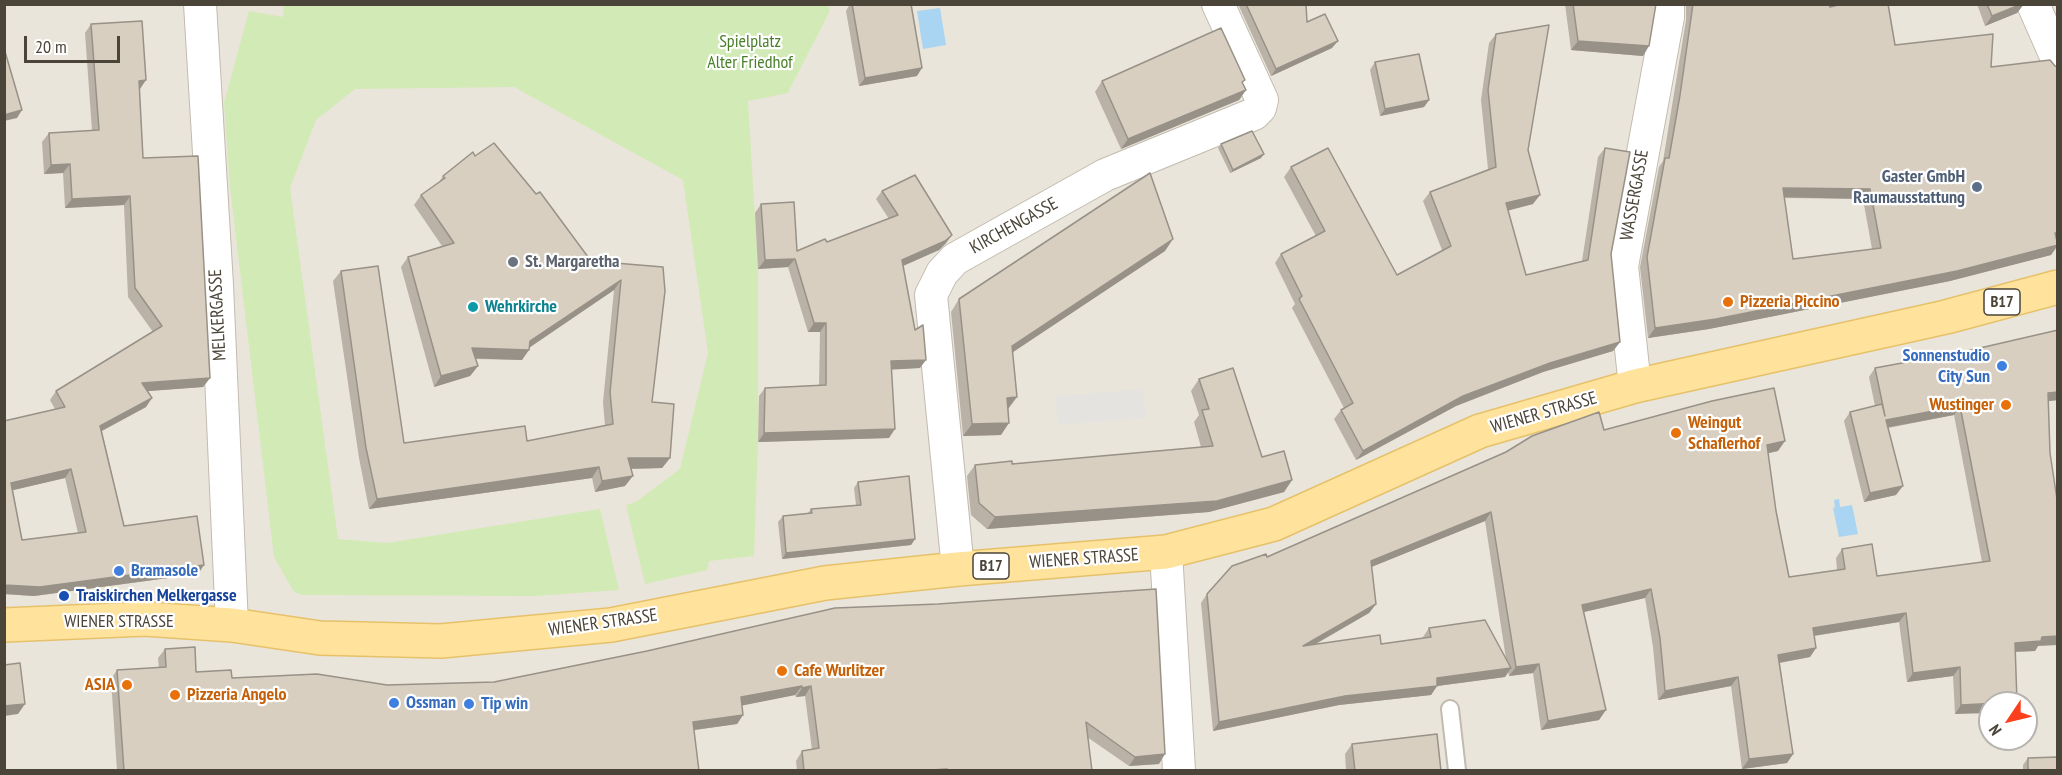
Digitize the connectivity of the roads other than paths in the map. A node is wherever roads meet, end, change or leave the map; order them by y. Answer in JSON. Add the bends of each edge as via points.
{"nodes":[{"id":1,"x":200,"y":4,"type":"edge"},
{"id":2,"x":1218,"y":4,"type":"edge"},
{"id":3,"x":1668,"y":4,"type":"edge"},
{"id":4,"x":2033,"y":4,"type":"edge"},
{"id":5,"x":2058,"y":61,"type":"edge"},
{"id":6,"x":2058,"y":287,"type":"edge"},
{"id":7,"x":1635,"y":386,"type":"junction"},
{"id":8,"x":1166,"y":552,"type":"junction"},
{"id":9,"x":958,"y":569,"type":"junction"},
{"id":10,"x":4,"y":625,"type":"edge"},
{"id":11,"x":232,"y":625,"type":"junction"},
{"id":12,"x":1450,"y":709,"type":"dead end"},
{"id":13,"x":1179,"y":771,"type":"edge"},
{"id":14,"x":1456,"y":771,"type":"edge"}],
"edges":[{"from":1,"to":11,"type":"street","name":"MELKERGASSE"},
{"from":2,"to":9,"type":"street","name":"KIRCHENGASSE","via":[[1262,100],[1260,108],[1254,114],[1105,175],[955,259],[942,273],[931,296]]},
{"from":3,"to":7,"type":"street","name":"WASSERGASSE","via":[[1622,266]]},
{"from":4,"to":5,"type":"street"},
{"from":6,"to":7,"type":"main road","name":"WIENER STRASSE","number":"B17","via":[[1946,317]]},
{"from":7,"to":8,"type":"main road","name":"WIENER STRASSE","number":"B17","via":[[1480,431],[1274,524]]},
{"from":8,"to":9,"type":"main road","name":"WIENER STRASSE","number":"B17"},
{"from":8,"to":13,"type":"street"},
{"from":9,"to":11,"type":"main road","name":"WIENER STRASSE","number":"B17","via":[[825,583],[611,625],[441,641],[320,638]]},
{"from":10,"to":11,"type":"main road","name":"WIENER STRASSE","number":"B17","via":[[145,619]]},
{"from":12,"to":14,"type":"lane"}]}
